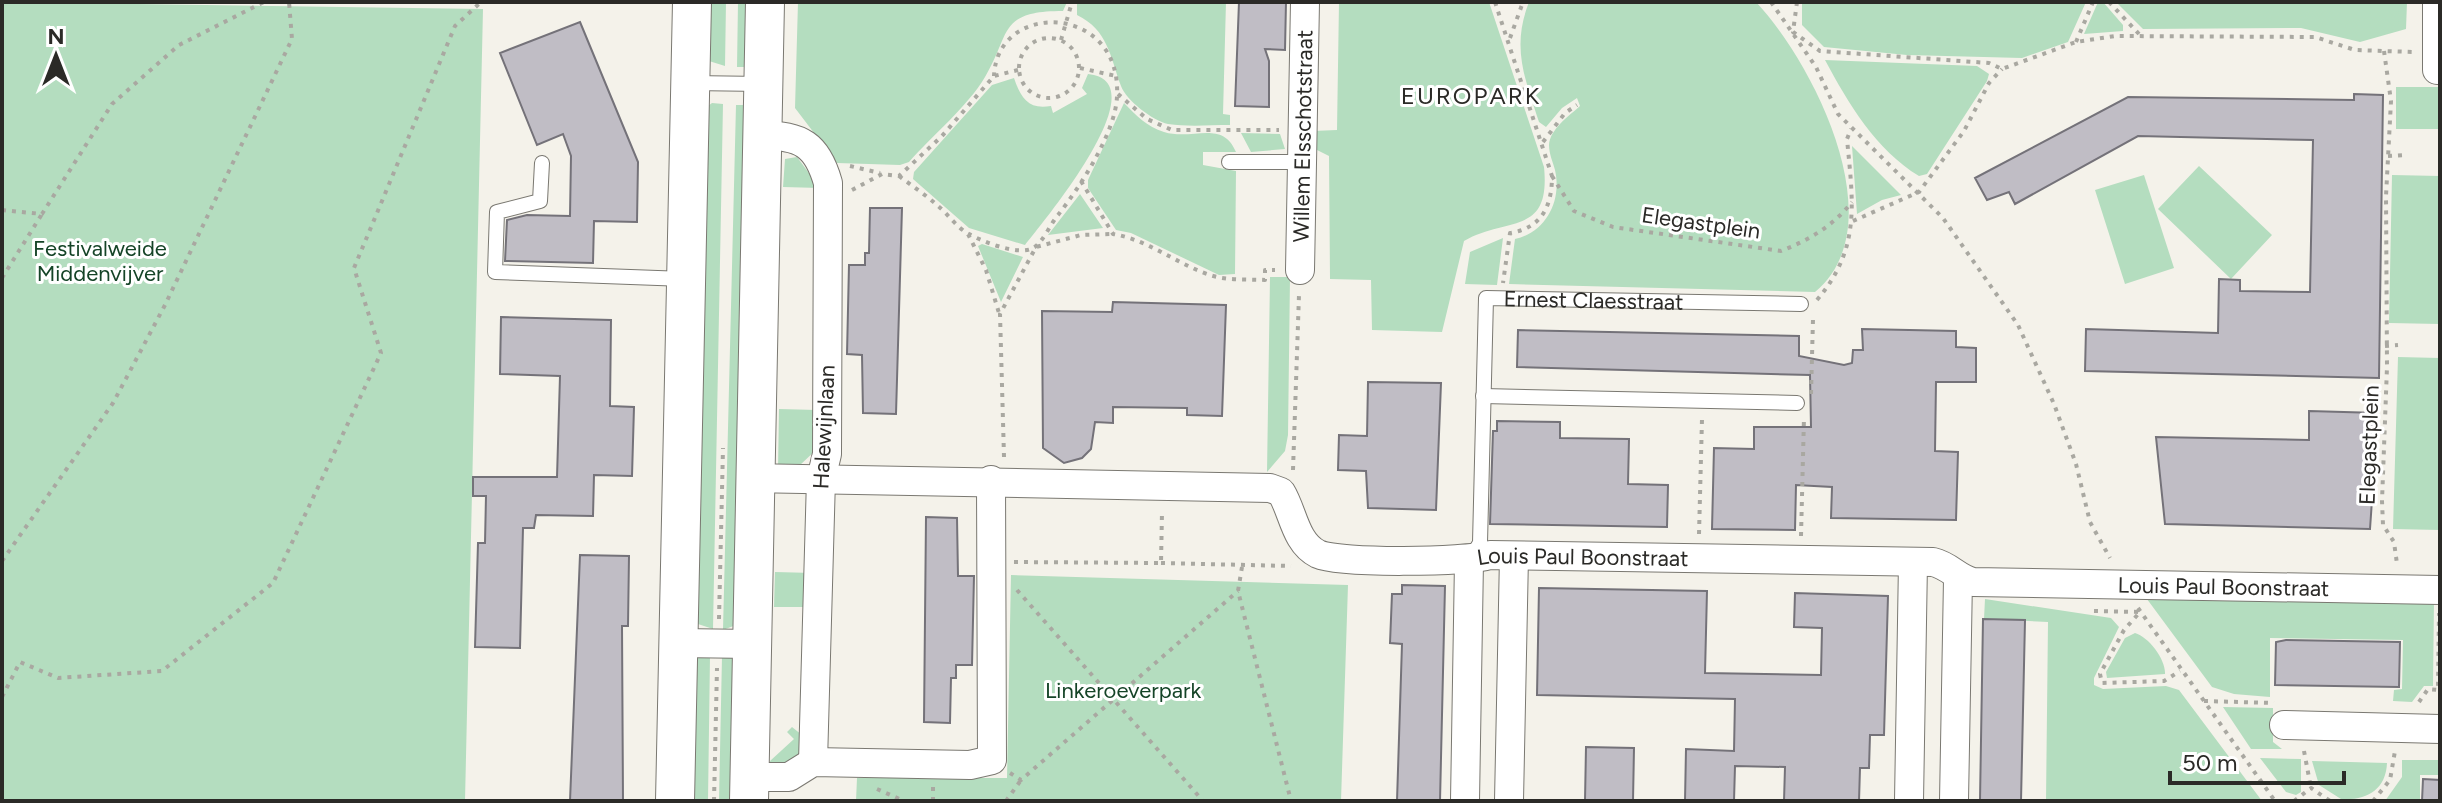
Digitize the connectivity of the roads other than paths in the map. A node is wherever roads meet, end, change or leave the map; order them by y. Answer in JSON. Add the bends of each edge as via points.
{"nodes":[{"id":1,"x":692,"y":2,"type":"edge"},
{"id":2,"x":765,"y":2,"type":"edge"},
{"id":3,"x":1305,"y":2,"type":"edge"},
{"id":4,"x":2437,"y":2,"type":"edge"},
{"id":5,"x":2438,"y":61,"type":"edge"},
{"id":6,"x":690,"y":83,"type":"junction"},
{"id":7,"x":763,"y":84,"type":"junction"},
{"id":8,"x":762,"y":135,"type":"junction"},
{"id":9,"x":1229,"y":162,"type":"dead end"},
{"id":10,"x":1302,"y":162,"type":"junction"},
{"id":11,"x":542,"y":163,"type":"dead end"},
{"id":12,"x":1300,"y":270,"type":"road end"},
{"id":13,"x":686,"y":279,"type":"junction"},
{"id":14,"x":1807,"y":304,"type":"road end"},
{"id":15,"x":1483,"y":396,"type":"junction"},
{"id":16,"x":1801,"y":403,"type":"road end"},
{"id":17,"x":821,"y":479,"type":"junction"},
{"id":18,"x":997,"y":481,"type":"junction"},
{"id":19,"x":755,"y":493,"type":"junction"},
{"id":20,"x":1514,"y":556,"type":"junction"},
{"id":21,"x":1469,"y":561,"type":"junction"},
{"id":22,"x":1913,"y":562,"type":"junction"},
{"id":23,"x":1958,"y":579,"type":"junction"},
{"id":24,"x":2439,"y":590,"type":"edge"},
{"id":25,"x":679,"y":643,"type":"junction"},
{"id":26,"x":752,"y":644,"type":"junction"},
{"id":27,"x":2294,"y":726,"type":"road end"},
{"id":28,"x":2418,"y":729,"type":"edge"},
{"id":29,"x":813,"y":762,"type":"junction"},
{"id":30,"x":749,"y":789,"type":"edge"},
{"id":31,"x":675,"y":801,"type":"edge"},
{"id":32,"x":1465,"y":801,"type":"edge"},
{"id":33,"x":1509,"y":801,"type":"edge"},
{"id":34,"x":1909,"y":801,"type":"edge"},
{"id":35,"x":1954,"y":801,"type":"edge"}],
"edges":[{"from":1,"to":6,"type":"main road"},
{"from":2,"to":7,"type":"main road"},
{"from":3,"to":10,"type":"street","name":"Willem Elsschotstraat"},
{"from":4,"to":5,"type":"street"},
{"from":6,"to":7,"type":"lane"},
{"from":6,"to":13,"type":"main road"},
{"from":7,"to":8,"type":"main road"},
{"from":8,"to":17,"type":"street","name":"Halewijnlaan","via":[[799,138],[824,169],[827,454]]},
{"from":8,"to":19,"type":"main road"},
{"from":9,"to":10,"type":"lane"},
{"from":10,"to":12,"type":"street","name":"Willem Elsschotstraat"},
{"from":11,"to":13,"type":"lane","via":[[540,201],[497,212],[495,272]]},
{"from":13,"to":25,"type":"main road"},
{"from":14,"to":15,"type":"lane","name":"Ernest Claesstraat","via":[[1486,298]]},
{"from":15,"to":16,"type":"lane"},
{"from":15,"to":21,"type":"lane","name":"Ernest Claesstraat","via":[[1480,543]]},
{"from":17,"to":18,"type":"street"},
{"from":17,"to":19,"type":"street"},
{"from":17,"to":29,"type":"street","name":"Halewijnlaan"},
{"from":18,"to":21,"type":"street","name":"Louis Paul Boonstraat","via":[[1255,487],[1281,492],[1297,532],[1318,554]]},
{"from":18,"to":29,"type":"street","via":[[992,760],[970,765]]},
{"from":19,"to":26,"type":"main road"},
{"from":20,"to":21,"type":"street","name":"Louis Paul Boonstraat"},
{"from":20,"to":22,"type":"street","name":"Louis Paul Boonstraat"},
{"from":20,"to":33,"type":"street"},
{"from":21,"to":32,"type":"street","name":"Ernest Claesstraat"},
{"from":22,"to":23,"type":"street","name":"Louis Paul Boonstraat","via":[[1944,564]]},
{"from":22,"to":34,"type":"street"},
{"from":23,"to":24,"type":"street","name":"Louis Paul Boonstraat"},
{"from":23,"to":35,"type":"street"},
{"from":25,"to":26,"type":"street"},
{"from":25,"to":31,"type":"main road"},
{"from":26,"to":30,"type":"main road"},
{"from":27,"to":28,"type":"street"},
{"from":29,"to":30,"type":"street","via":[[789,777]]}]}
